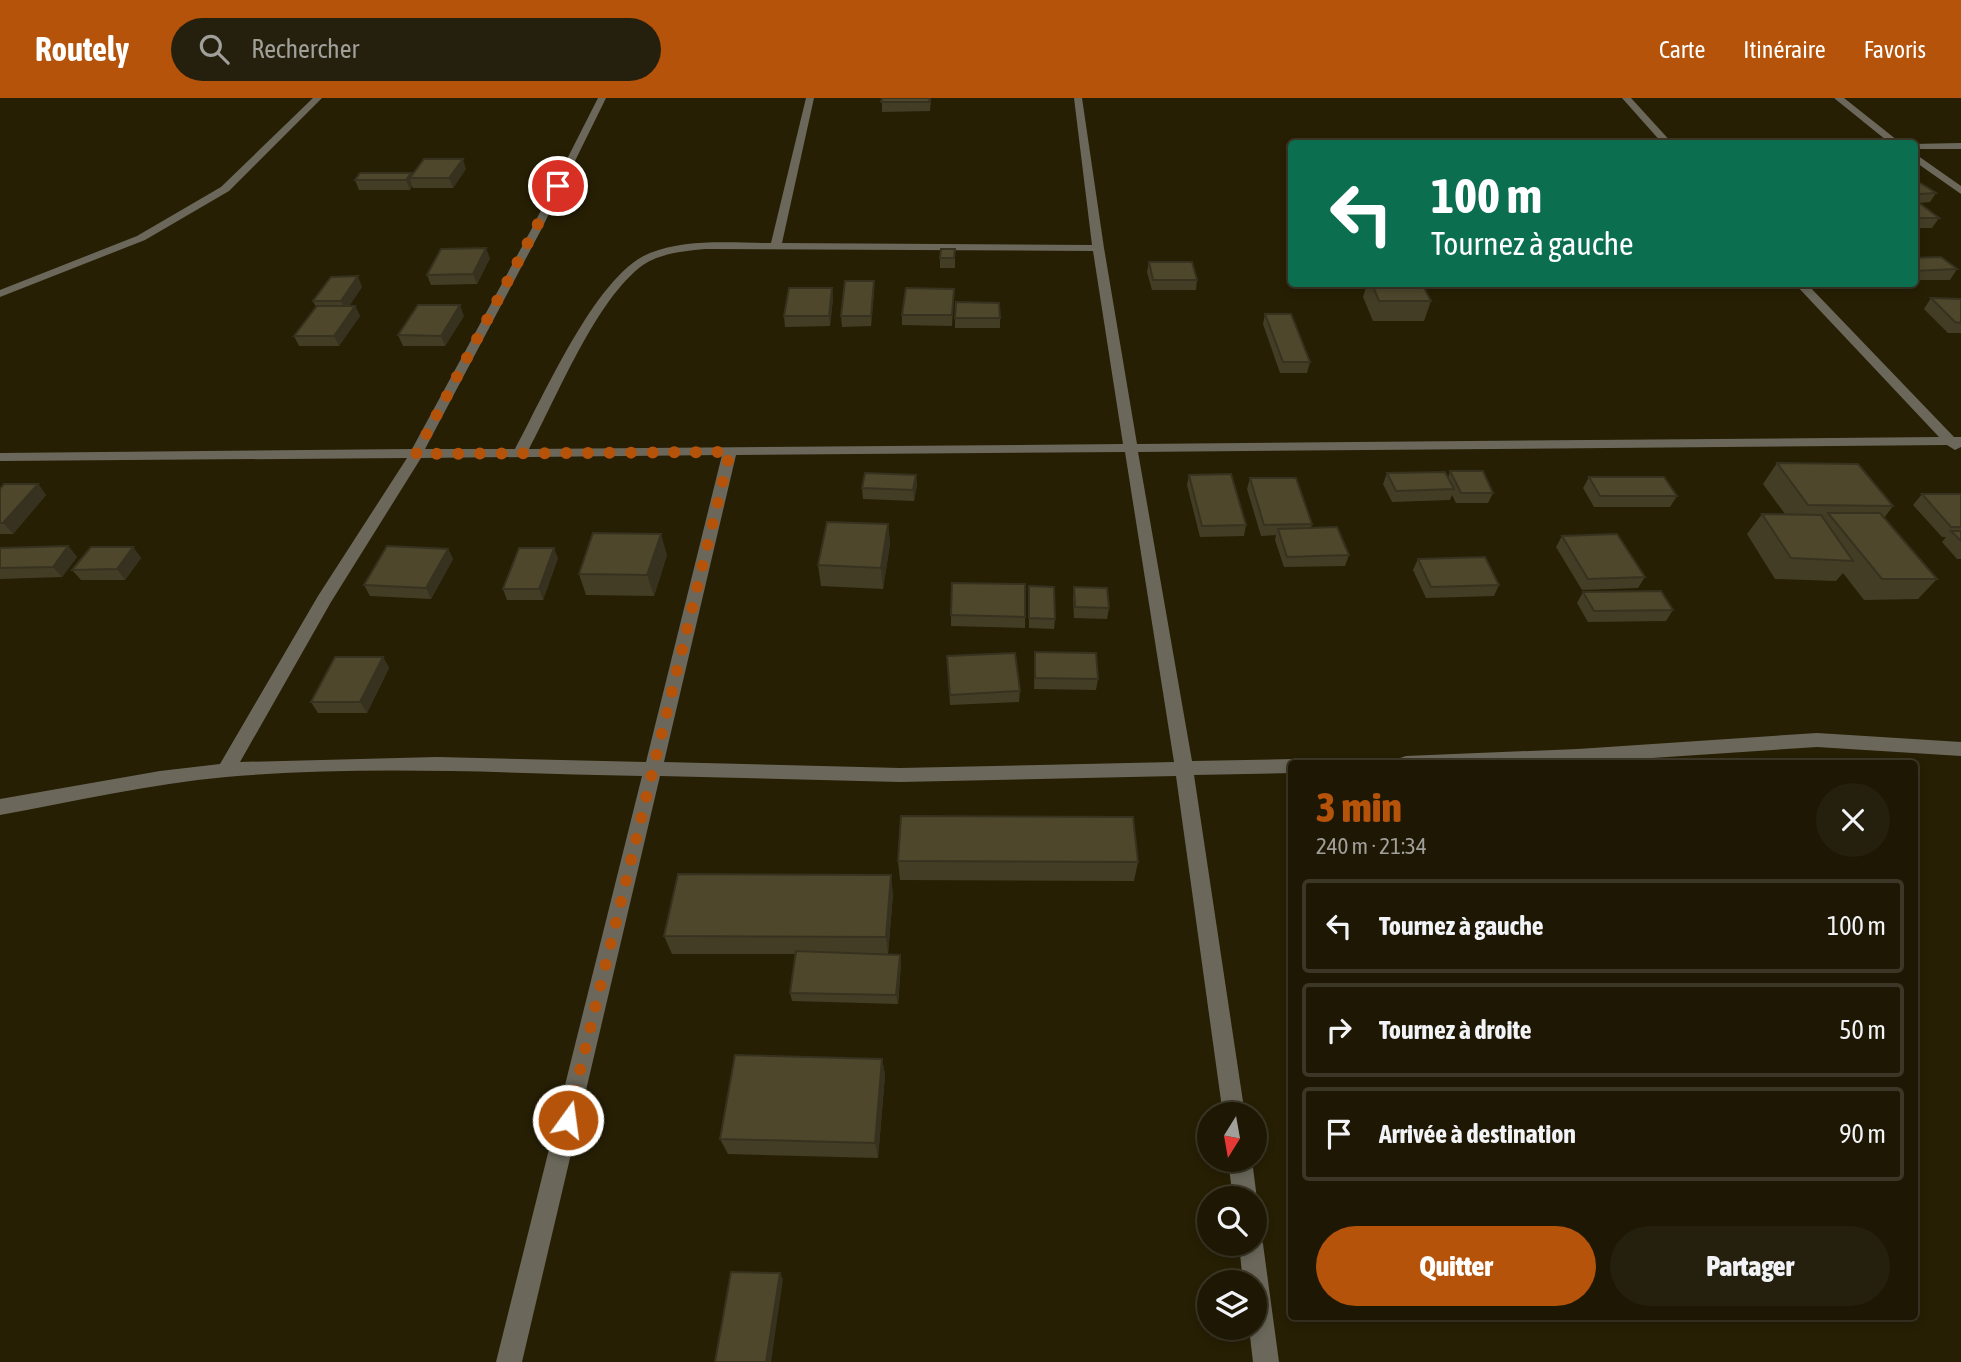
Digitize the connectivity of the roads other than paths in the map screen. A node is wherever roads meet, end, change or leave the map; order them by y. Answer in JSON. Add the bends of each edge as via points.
{"nodes":[{"id":1,"x":318,"y":98,"type":"edge"},
{"id":2,"x":602,"y":98,"type":"edge"},
{"id":3,"x":810,"y":98,"type":"edge"},
{"id":4,"x":1078,"y":98,"type":"edge"},
{"id":5,"x":1626,"y":98,"type":"edge"},
{"id":6,"x":1838,"y":98,"type":"edge"},
{"id":7,"x":1665,"y":140,"type":"edge"},
{"id":8,"x":1893,"y":140,"type":"edge"},
{"id":9,"x":1918,"y":146,"type":"edge"},
{"id":10,"x":1961,"y":146,"type":"edge"},
{"id":11,"x":1918,"y":159,"type":"edge"},
{"id":12,"x":1961,"y":191,"type":"edge"},
{"id":13,"x":776,"y":246,"type":"junction"},
{"id":14,"x":1098,"y":248,"type":"junction"},
{"id":15,"x":1804,"y":287,"type":"edge"},
{"id":16,"x":0,"y":294,"type":"edge"},
{"id":17,"x":1955,"y":441,"type":"edge"},
{"id":18,"x":1129,"y":448,"type":"junction"},
{"id":19,"x":730,"y":452,"type":"junction"},
{"id":20,"x":1961,"y":452,"type":"edge"},
{"id":21,"x":520,"y":453,"type":"junction"},
{"id":22,"x":416,"y":454,"type":"junction"},
{"id":23,"x":0,"y":457,"type":"edge"},
{"id":24,"x":1961,"y":749,"type":"edge"},
{"id":25,"x":1475,"y":760,"type":"edge"},
{"id":26,"x":1288,"y":766,"type":"edge"},
{"id":27,"x":1184,"y":769,"type":"junction"},
{"id":28,"x":226,"y":770,"type":"junction"},
{"id":29,"x":652,"y":770,"type":"junction"},
{"id":30,"x":0,"y":807,"type":"edge"},
{"id":31,"x":1232,"y":1102,"type":"edge"},
{"id":32,"x":1253,"y":1256,"type":"edge"},
{"id":33,"x":509,"y":1362,"type":"edge"},
{"id":34,"x":1266,"y":1362,"type":"edge"}],
"edges":[{"from":1,"to":16,"type":"street","via":[[225,189],[141,238]]},
{"from":2,"to":22,"type":"street"},
{"from":3,"to":13,"type":"street"},
{"from":4,"to":14,"type":"street"},
{"from":5,"to":7,"type":"street"},
{"from":6,"to":8,"type":"street"},
{"from":9,"to":10,"type":"street"},
{"from":11,"to":12,"type":"street"},
{"from":13,"to":14,"type":"street"},
{"from":13,"to":21,"type":"street","via":[[680,248],[637,264],[622,277],[588,330]]},
{"from":14,"to":18,"type":"street"},
{"from":15,"to":17,"type":"street"},
{"from":17,"to":18,"type":"street"},
{"from":17,"to":20,"type":"street"},
{"from":18,"to":19,"type":"street"},
{"from":18,"to":27,"type":"street"},
{"from":19,"to":21,"type":"street"},
{"from":19,"to":29,"type":"street"},
{"from":21,"to":22,"type":"street"},
{"from":22,"to":23,"type":"street"},
{"from":22,"to":28,"type":"street","via":[[324,600]]},
{"from":24,"to":25,"type":"street","via":[[1817,740]]},
{"from":26,"to":27,"type":"street"},
{"from":27,"to":29,"type":"street","via":[[900,775]]},
{"from":27,"to":31,"type":"street"},
{"from":28,"to":29,"type":"street","via":[[436,764]]},
{"from":28,"to":30,"type":"street"},
{"from":29,"to":33,"type":"street"},
{"from":32,"to":34,"type":"street"}]}
